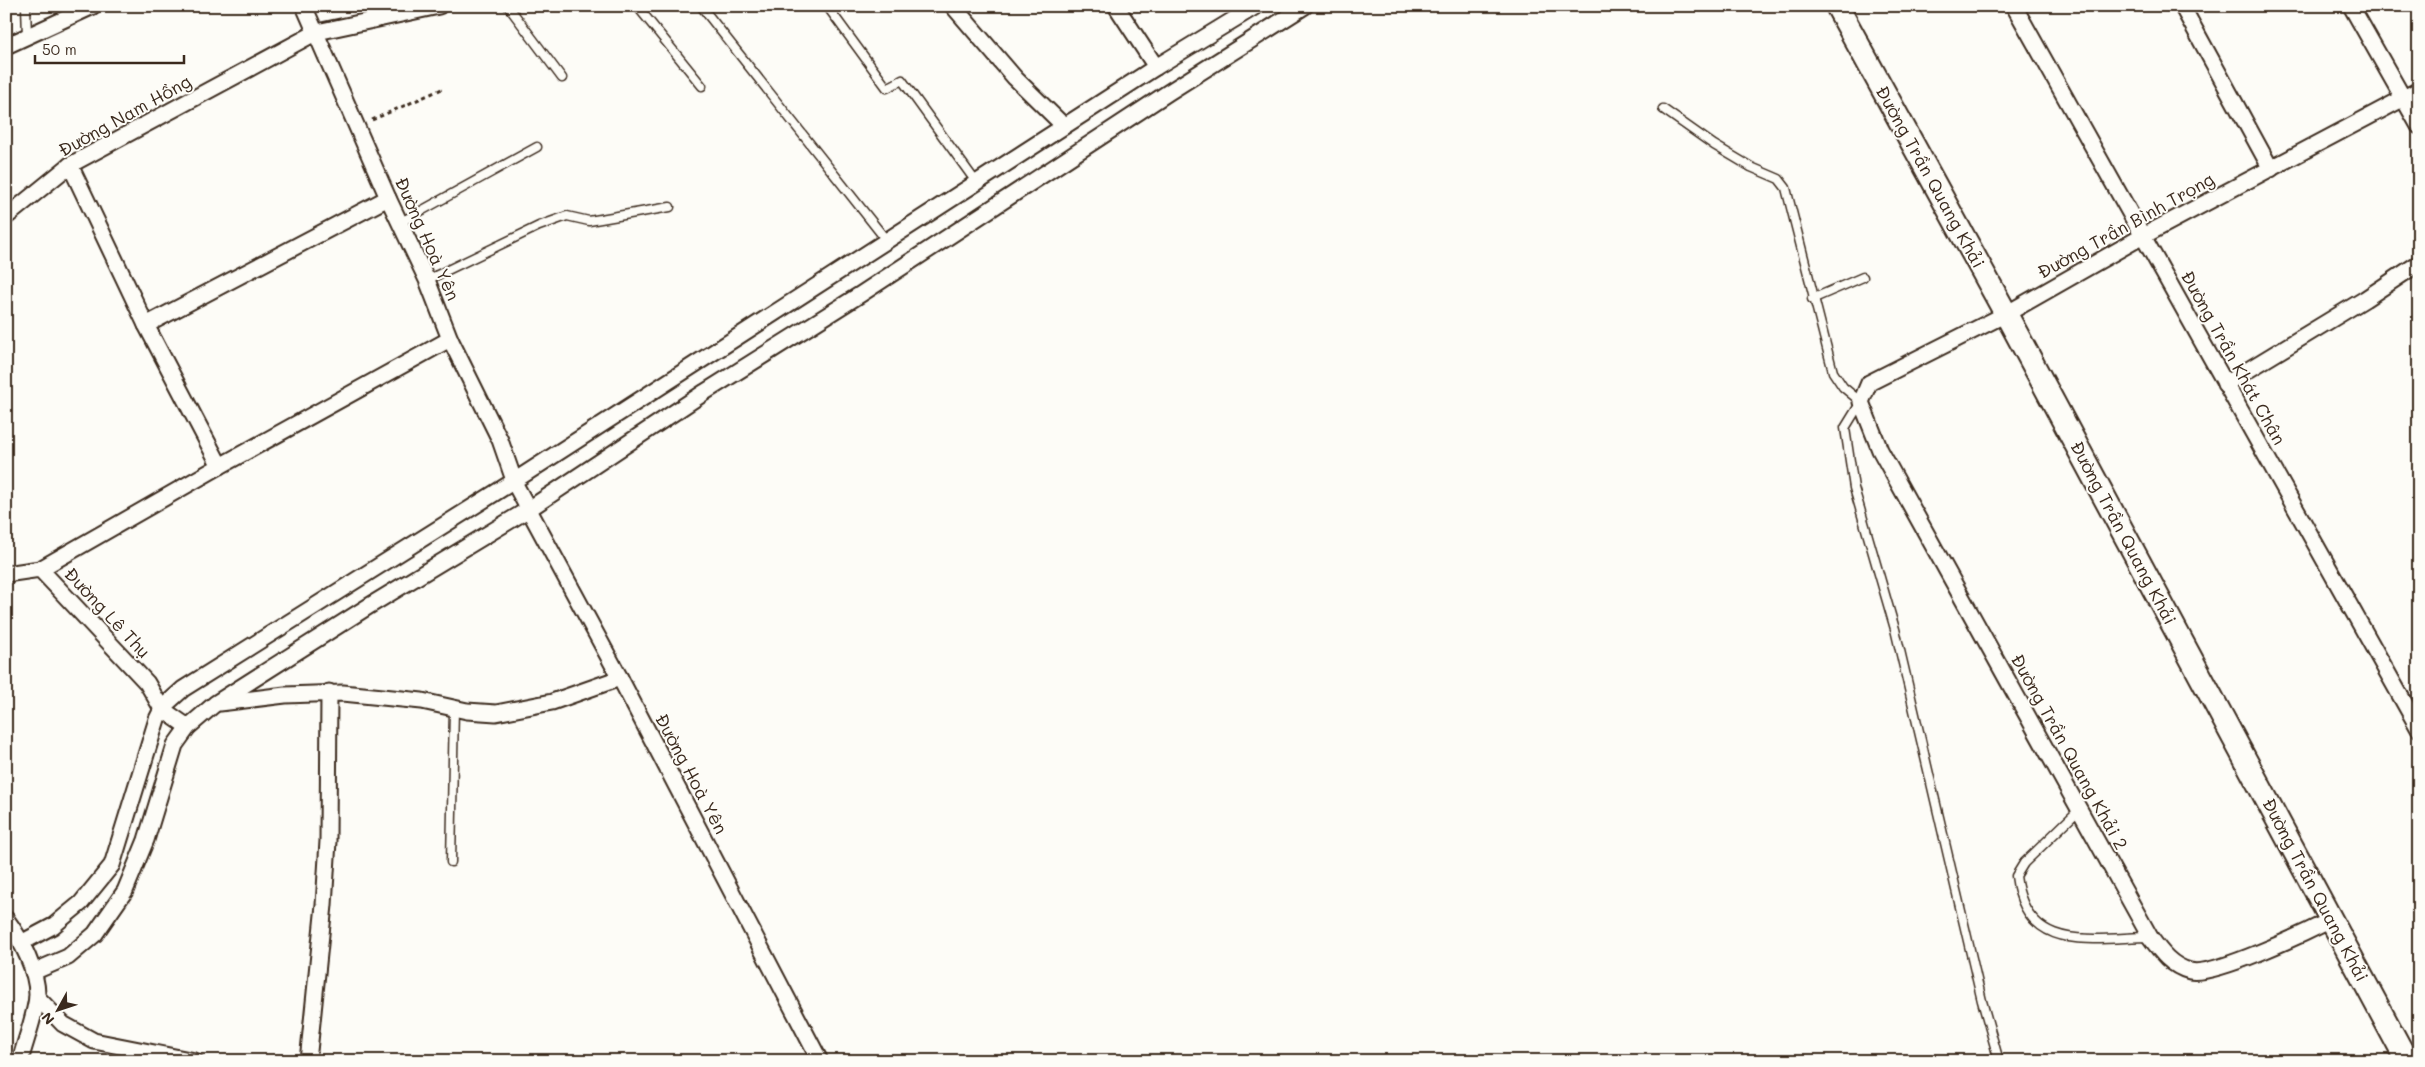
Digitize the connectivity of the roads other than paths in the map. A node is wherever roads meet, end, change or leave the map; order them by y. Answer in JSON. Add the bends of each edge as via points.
{"nodes":[{"id":1,"x":26,"y":6,"type":"edge"},
{"id":2,"x":93,"y":6,"type":"edge"},
{"id":3,"x":304,"y":6,"type":"edge"},
{"id":4,"x":439,"y":6,"type":"edge"},
{"id":5,"x":508,"y":6,"type":"edge"},
{"id":6,"x":637,"y":6,"type":"edge"},
{"id":7,"x":701,"y":6,"type":"edge"},
{"id":8,"x":827,"y":6,"type":"edge"},
{"id":9,"x":953,"y":6,"type":"edge"},
{"id":10,"x":1116,"y":6,"type":"edge"},
{"id":11,"x":1305,"y":6,"type":"edge"},
{"id":12,"x":1837,"y":6,"type":"edge"},
{"id":13,"x":2014,"y":6,"type":"edge"},
{"id":14,"x":2182,"y":6,"type":"edge"},
{"id":15,"x":2352,"y":6,"type":"edge"},
{"id":16,"x":1252,"y":8,"type":"edge"},
{"id":17,"x":317,"y":32,"type":"junction"},
{"id":18,"x":27,"y":36,"type":"junction"},
{"id":19,"x":6,"y":46,"type":"edge"},
{"id":20,"x":1156,"y":67,"type":"junction"},
{"id":21,"x":562,"y":78,"type":"dead end"},
{"id":22,"x":702,"y":86,"type":"dead end"},
{"id":23,"x":2419,"y":90,"type":"edge"},
{"id":24,"x":2404,"y":98,"type":"junction"},
{"id":25,"x":1663,"y":109,"type":"dead end"},
{"id":26,"x":1064,"y":126,"type":"junction"},
{"id":27,"x":2419,"y":126,"type":"edge"},
{"id":28,"x":537,"y":147,"type":"dead end"},
{"id":29,"x":70,"y":165,"type":"junction"},
{"id":30,"x":2270,"y":169,"type":"junction"},
{"id":31,"x":976,"y":182,"type":"junction"},
{"id":32,"x":388,"y":198,"type":"junction"},
{"id":33,"x":670,"y":207,"type":"dead end"},
{"id":34,"x":6,"y":217,"type":"edge"},
{"id":35,"x":401,"y":222,"type":"junction"},
{"id":36,"x":2143,"y":236,"type":"junction"},
{"id":37,"x":887,"y":241,"type":"junction"},
{"id":38,"x":2419,"y":263,"type":"edge"},
{"id":39,"x":1863,"y":277,"type":"dead end"},
{"id":40,"x":427,"y":280,"type":"junction"},
{"id":41,"x":1812,"y":299,"type":"junction"},
{"id":42,"x":2006,"y":314,"type":"junction"},
{"id":43,"x":146,"y":325,"type":"junction"},
{"id":44,"x":450,"y":339,"type":"junction"},
{"id":45,"x":2225,"y":384,"type":"junction"},
{"id":46,"x":1862,"y":402,"type":"junction"},
{"id":47,"x":220,"y":466,"type":"junction"},
{"id":48,"x":515,"y":484,"type":"junction"},
{"id":49,"x":529,"y":508,"type":"junction"},
{"id":50,"x":40,"y":569,"type":"junction"},
{"id":51,"x":6,"y":574,"type":"edge"},
{"id":52,"x":620,"y":678,"type":"junction"},
{"id":53,"x":329,"y":692,"type":"junction"},
{"id":54,"x":216,"y":703,"type":"junction"},
{"id":55,"x":454,"y":708,"type":"junction"},
{"id":56,"x":163,"y":710,"type":"junction"},
{"id":57,"x":185,"y":725,"type":"junction"},
{"id":58,"x":2419,"y":729,"type":"edge"},
{"id":59,"x":2079,"y":810,"type":"junction"},
{"id":60,"x":451,"y":862,"type":"dead end"},
{"id":61,"x":6,"y":919,"type":"edge"},
{"id":62,"x":2331,"y":920,"type":"junction"},
{"id":63,"x":2150,"y":937,"type":"junction"},
{"id":64,"x":21,"y":943,"type":"junction"},
{"id":65,"x":33,"y":972,"type":"junction"},
{"id":66,"x":37,"y":997,"type":"junction"},
{"id":67,"x":20,"y":1061,"type":"edge"},
{"id":68,"x":195,"y":1061,"type":"edge"},
{"id":69,"x":308,"y":1061,"type":"edge"},
{"id":70,"x":820,"y":1061,"type":"edge"},
{"id":71,"x":1999,"y":1061,"type":"edge"},
{"id":72,"x":2406,"y":1061,"type":"edge"}],
"edges":[{"from":1,"to":18,"type":"lane"},
{"from":2,"to":18,"type":"street"},
{"from":3,"to":17,"type":"street","name":"Đường Hoà Yên"},
{"from":4,"to":17,"type":"street","name":"Đường Nam Hồng"},
{"from":5,"to":21,"type":"lane"},
{"from":6,"to":22,"type":"lane"},
{"from":7,"to":37,"type":"lane"},
{"from":8,"to":31,"type":"lane","via":[[887,88],[902,80]]},
{"from":9,"to":26,"type":"street","via":[[1014,78]]},
{"from":10,"to":20,"type":"street"},
{"from":11,"to":49,"type":"street"},
{"from":12,"to":42,"type":"main road","name":"Đường Trần Quang Khải"},
{"from":13,"to":36,"type":"street","name":"Đường Trần Khát Chân"},
{"from":14,"to":30,"type":"street"},
{"from":15,"to":24,"type":"street"},
{"from":16,"to":20,"type":"street"},
{"from":17,"to":29,"type":"street","name":"Đường Nam Hồng"},
{"from":17,"to":32,"type":"street","name":"Đường Hoà Yên"},
{"from":18,"to":19,"type":"street"},
{"from":20,"to":26,"type":"street"},
{"from":23,"to":24,"type":"street","name":"Đường Trần Bình Trọng"},
{"from":24,"to":27,"type":"street"},
{"from":24,"to":30,"type":"street","name":"Đường Trần Bình Trọng"},
{"from":25,"to":41,"type":"lane","via":[[1714,145],[1779,179],[1786,188],[1792,209]]},
{"from":26,"to":31,"type":"street"},
{"from":28,"to":35,"type":"lane"},
{"from":29,"to":34,"type":"street","name":"Đường Nam Hồng"},
{"from":29,"to":43,"type":"street"},
{"from":30,"to":36,"type":"street","name":"Đường Trần Bình Trọng"},
{"from":31,"to":37,"type":"street"},
{"from":32,"to":35,"type":"street","name":"Đường Hoà Yên"},
{"from":32,"to":43,"type":"street"},
{"from":33,"to":40,"type":"lane","via":[[590,221],[567,216]]},
{"from":35,"to":40,"type":"street","name":"Đường Hoà Yên"},
{"from":36,"to":42,"type":"street","name":"Đường Trần Bình Trọng"},
{"from":36,"to":45,"type":"street","name":"Đường Trần Khát Chân"},
{"from":37,"to":48,"type":"street"},
{"from":38,"to":45,"type":"street"},
{"from":39,"to":41,"type":"lane"},
{"from":40,"to":44,"type":"street","name":"Đường Hoà Yên"},
{"from":41,"to":46,"type":"lane","via":[[1833,372],[1843,387]]},
{"from":42,"to":46,"type":"street","name":"Đường Trần Bình Trọng","via":[[1869,383]]},
{"from":42,"to":62,"type":"main road","name":"Đường Trần Quang Khải"},
{"from":43,"to":47,"type":"street"},
{"from":44,"to":47,"type":"street"},
{"from":44,"to":48,"type":"street","name":"Đường Hoà Yên","via":[[500,440]]},
{"from":45,"to":58,"type":"street","name":"Đường Trần Khát Chân"},
{"from":46,"to":59,"type":"street","name":"Đường Trần Quang Khải 2","via":[[1880,450]]},
{"from":46,"to":71,"type":"lane","via":[[1845,428],[1854,488],[1895,629]]},
{"from":47,"to":50,"type":"street"},
{"from":48,"to":49,"type":"street","name":"Đường Hoà Yên"},
{"from":48,"to":56,"type":"street","via":[[183,689]]},
{"from":49,"to":52,"type":"street","name":"Đường Hoà Yên"},
{"from":49,"to":54,"type":"street"},
{"from":50,"to":51,"type":"street","name":"Đường Lê Thụ"},
{"from":50,"to":56,"type":"street","name":"Đường Lê Thụ","via":[[148,683]]},
{"from":52,"to":55,"type":"street","via":[[525,709],[496,713]]},
{"from":52,"to":70,"type":"street","name":"Đường Hoà Yên"},
{"from":53,"to":54,"type":"street"},
{"from":53,"to":55,"type":"street","via":[[422,701]]},
{"from":53,"to":69,"type":"street","via":[[327,859]]},
{"from":54,"to":57,"type":"street"},
{"from":55,"to":60,"type":"lane"},
{"from":56,"to":57,"type":"street"},
{"from":56,"to":64,"type":"street","via":[[148,742],[112,865],[81,903],[54,926]]},
{"from":57,"to":65,"type":"street","via":[[175,745],[146,840],[125,892],[95,934],[68,957]]},
{"from":59,"to":63,"type":"street","name":"Đường Trần Quang Khải 2"},
{"from":59,"to":63,"type":"lane","via":[[2024,863],[2016,876],[2018,895],[2042,929],[2058,936]]},
{"from":61,"to":64,"type":"street"},
{"from":62,"to":63,"type":"street","name":"Đường Trần Quang Khải 2","via":[[2307,933],[2223,966],[2192,972],[2173,964]]},
{"from":62,"to":72,"type":"main road","name":"Đường Trần Quang Khải"},
{"from":64,"to":65,"type":"street"},
{"from":65,"to":66,"type":"street"},
{"from":66,"to":67,"type":"street"},
{"from":66,"to":68,"type":"street","via":[[63,1024],[94,1041]]}]}
